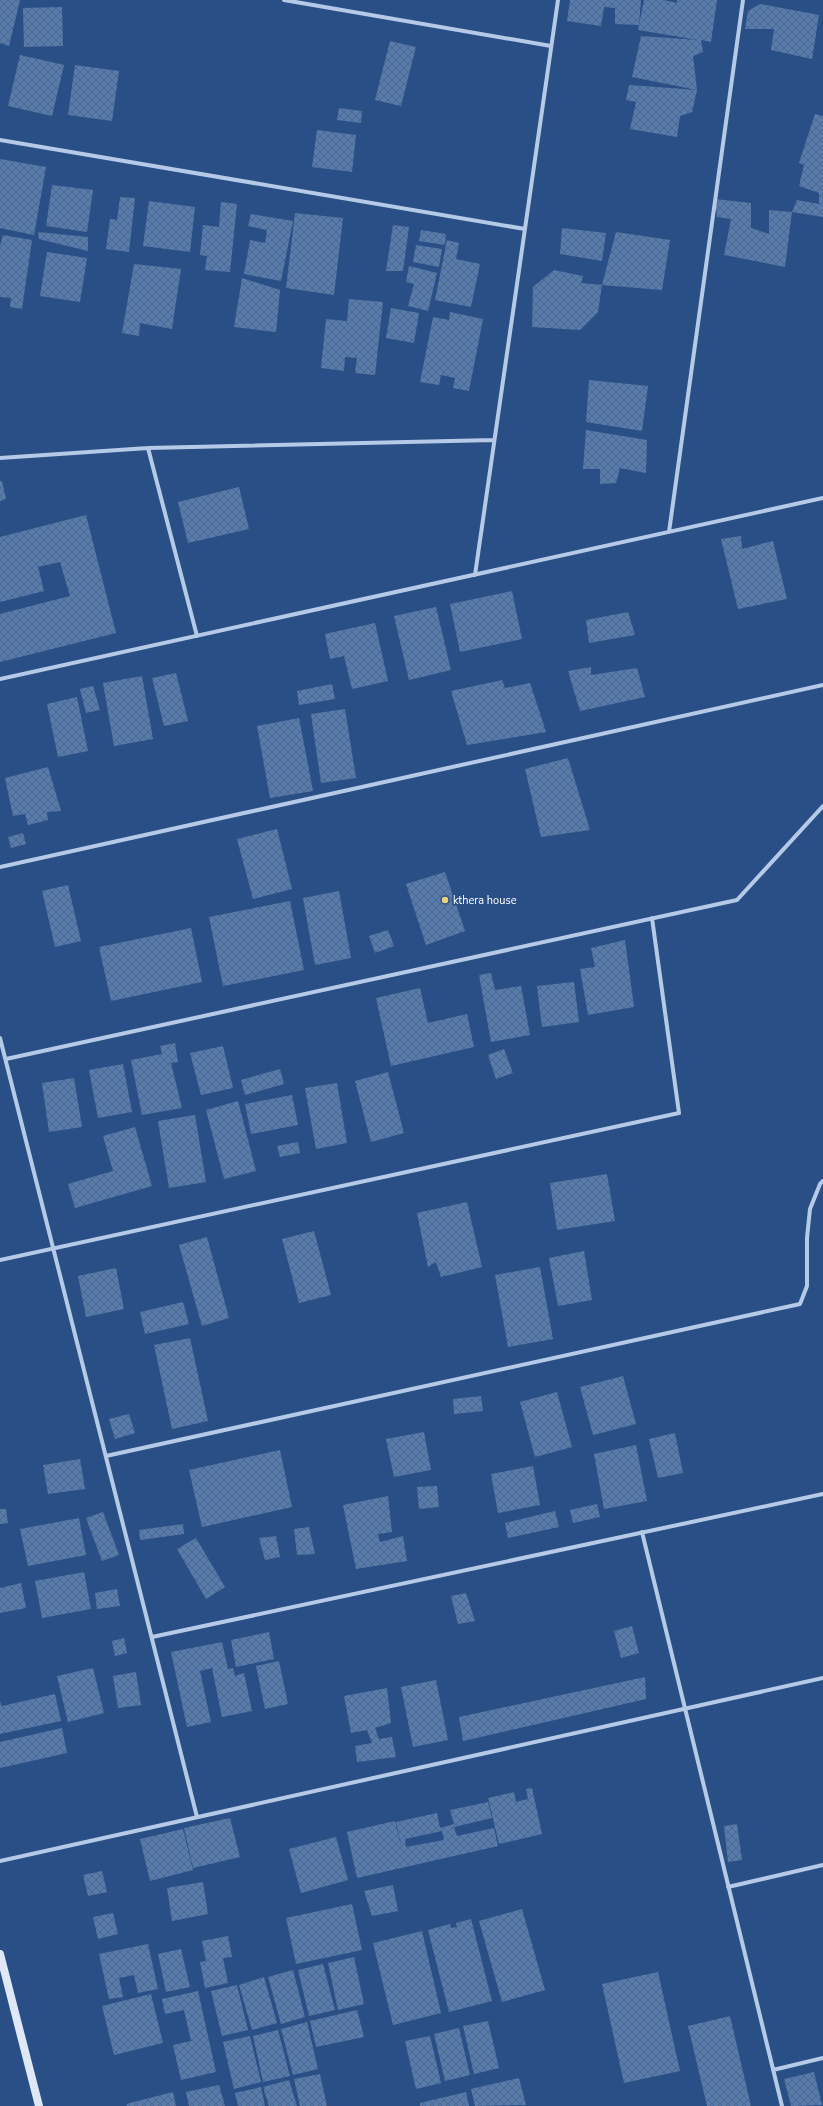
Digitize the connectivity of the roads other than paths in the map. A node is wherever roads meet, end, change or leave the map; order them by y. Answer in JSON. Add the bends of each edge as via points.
{"nodes":[{"id":1,"x":284,"y":0,"type":"edge"},
{"id":2,"x":558,"y":0,"type":"edge"},
{"id":3,"x":743,"y":0,"type":"edge"},
{"id":4,"x":551,"y":46,"type":"junction"},
{"id":5,"x":0,"y":140,"type":"edge"},
{"id":6,"x":525,"y":229,"type":"junction"},
{"id":7,"x":494,"y":440,"type":"junction"},
{"id":8,"x":148,"y":448,"type":"junction"},
{"id":9,"x":0,"y":458,"type":"edge"},
{"id":10,"x":823,"y":498,"type":"edge"},
{"id":11,"x":669,"y":532,"type":"junction"},
{"id":12,"x":474,"y":575,"type":"junction"},
{"id":13,"x":197,"y":636,"type":"junction"},
{"id":14,"x":0,"y":679,"type":"edge"},
{"id":15,"x":823,"y":685,"type":"edge"},
{"id":16,"x":823,"y":806,"type":"edge"},
{"id":17,"x":0,"y":868,"type":"edge"},
{"id":18,"x":652,"y":918,"type":"junction"},
{"id":19,"x":0,"y":1038,"type":"edge"},
{"id":20,"x":6,"y":1060,"type":"junction"},
{"id":21,"x":823,"y":1181,"type":"edge"},
{"id":22,"x":54,"y":1249,"type":"junction"},
{"id":23,"x":0,"y":1260,"type":"edge"},
{"id":24,"x":106,"y":1456,"type":"junction"},
{"id":25,"x":823,"y":1494,"type":"edge"},
{"id":26,"x":642,"y":1532,"type":"junction"},
{"id":27,"x":152,"y":1637,"type":"junction"},
{"id":28,"x":823,"y":1678,"type":"edge"},
{"id":29,"x":685,"y":1709,"type":"junction"},
{"id":30,"x":197,"y":1817,"type":"junction"},
{"id":31,"x":0,"y":1861,"type":"edge"},
{"id":32,"x":823,"y":1865,"type":"edge"},
{"id":33,"x":728,"y":1887,"type":"junction"},
{"id":34,"x":0,"y":1954,"type":"edge"},
{"id":35,"x":823,"y":2058,"type":"edge"},
{"id":36,"x":773,"y":2070,"type":"junction"},
{"id":37,"x":39,"y":2106,"type":"edge"},
{"id":38,"x":782,"y":2106,"type":"edge"}],
"edges":[{"from":1,"to":4,"type":"street"},
{"from":2,"to":4,"type":"street"},
{"from":3,"to":11,"type":"street"},
{"from":4,"to":6,"type":"street"},
{"from":5,"to":6,"type":"street"},
{"from":6,"to":7,"type":"street"},
{"from":7,"to":8,"type":"street"},
{"from":7,"to":12,"type":"street"},
{"from":8,"to":9,"type":"street"},
{"from":8,"to":13,"type":"street"},
{"from":10,"to":11,"type":"street"},
{"from":11,"to":12,"type":"street"},
{"from":12,"to":13,"type":"street"},
{"from":13,"to":14,"type":"street"},
{"from":15,"to":17,"type":"street"},
{"from":16,"to":18,"type":"street","via":[[737,900]]},
{"from":18,"to":20,"type":"street"},
{"from":18,"to":22,"type":"street","via":[[679,1113]]},
{"from":19,"to":20,"type":"street"},
{"from":20,"to":22,"type":"street"},
{"from":21,"to":24,"type":"street","via":[[810,1209],[807,1286],[800,1304]]},
{"from":22,"to":23,"type":"street"},
{"from":22,"to":24,"type":"street"},
{"from":24,"to":27,"type":"street"},
{"from":25,"to":26,"type":"street"},
{"from":26,"to":27,"type":"street"},
{"from":26,"to":29,"type":"street"},
{"from":27,"to":30,"type":"street"},
{"from":28,"to":29,"type":"street"},
{"from":29,"to":30,"type":"street"},
{"from":29,"to":33,"type":"street"},
{"from":30,"to":31,"type":"street"},
{"from":32,"to":33,"type":"street"},
{"from":33,"to":36,"type":"street"},
{"from":34,"to":37,"type":"street"},
{"from":35,"to":36,"type":"street"},
{"from":36,"to":38,"type":"street"}]}
